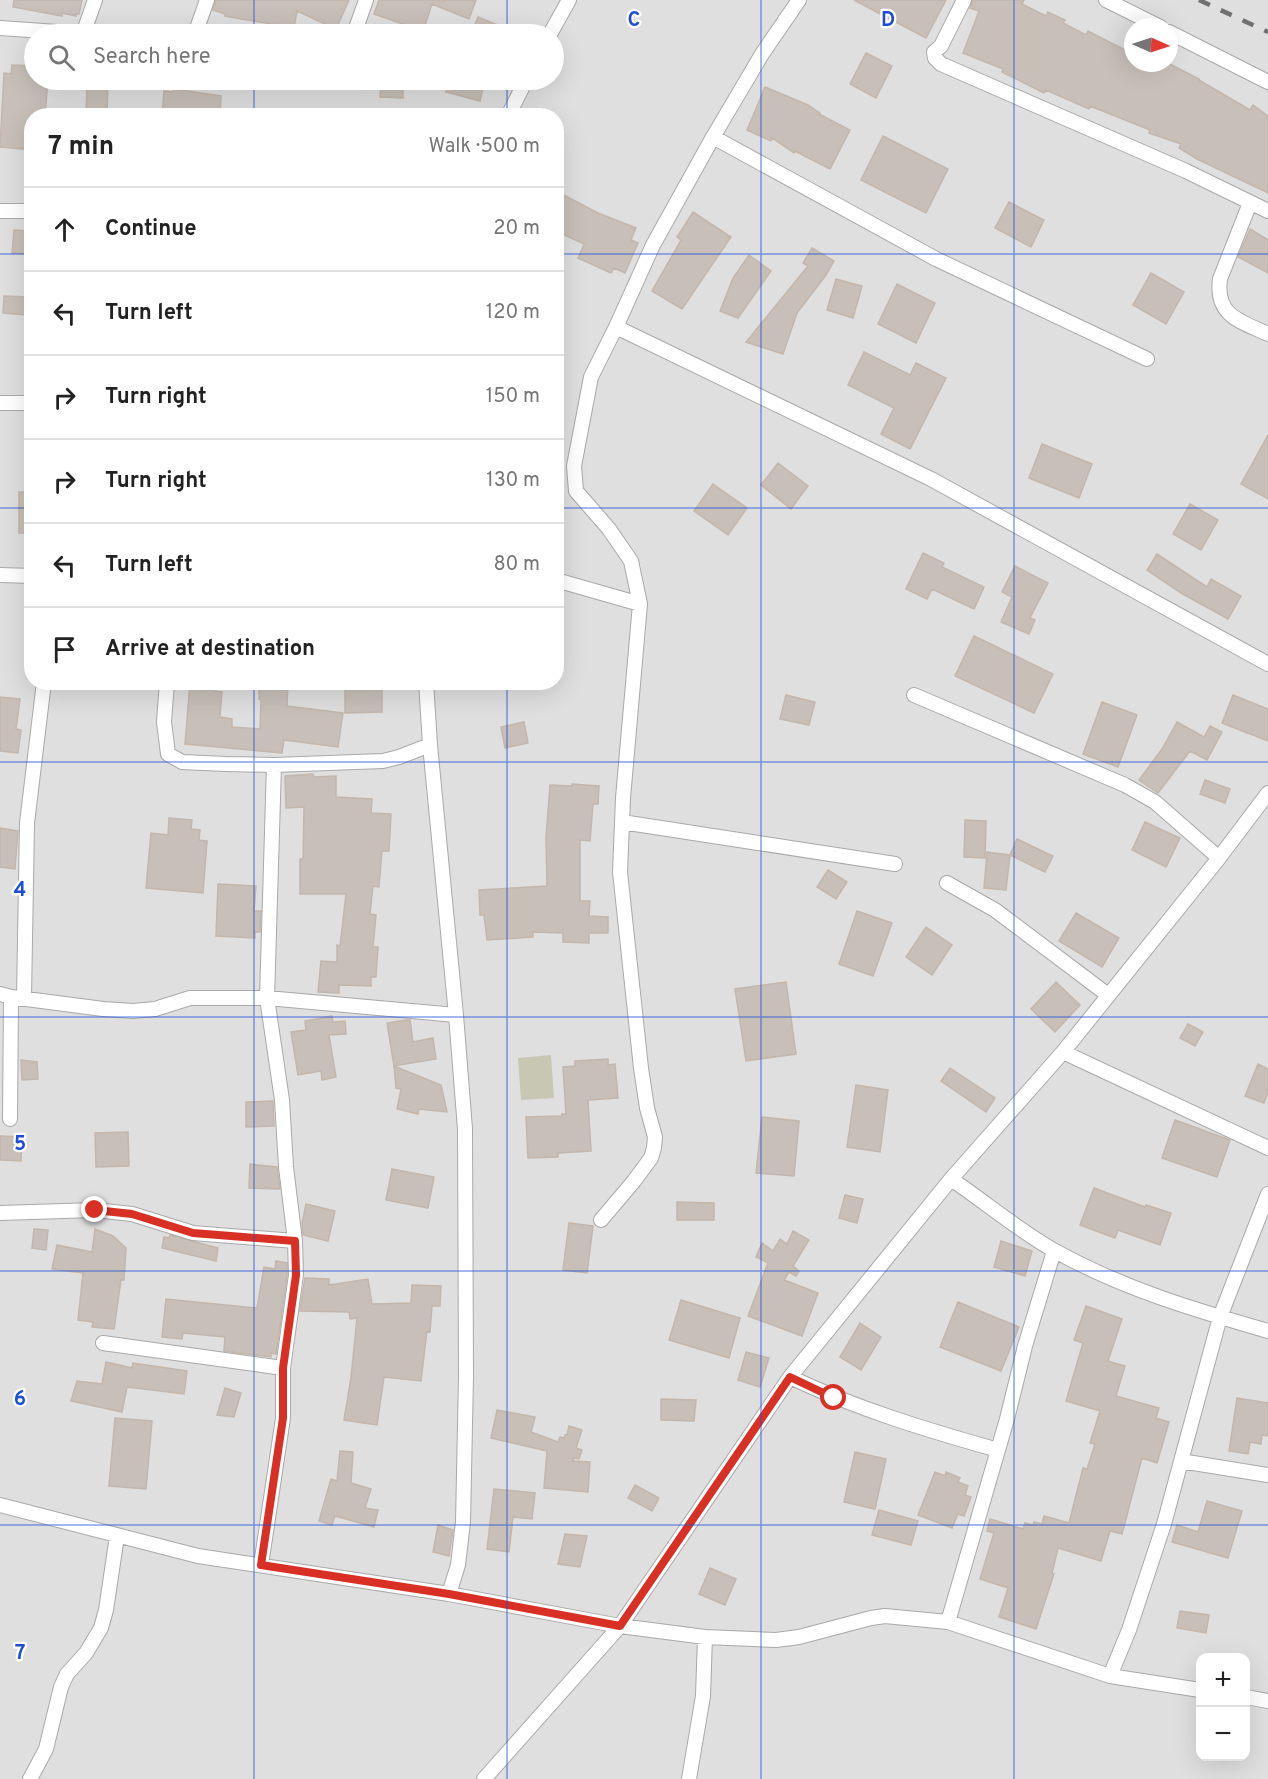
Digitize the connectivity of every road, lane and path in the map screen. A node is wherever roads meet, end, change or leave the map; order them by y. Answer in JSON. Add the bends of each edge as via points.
{"nodes":[{"id":1,"x":95,"y":0,"type":"edge"},
{"id":2,"x":207,"y":0,"type":"edge"},
{"id":3,"x":366,"y":0,"type":"edge"},
{"id":4,"x":569,"y":0,"type":"edge"},
{"id":5,"x":799,"y":0,"type":"edge"},
{"id":6,"x":964,"y":0,"type":"edge"},
{"id":7,"x":1106,"y":0,"type":"edge"},
{"id":8,"x":1142,"y":18,"type":"edge"},
{"id":9,"x":88,"y":24,"type":"edge"},
{"id":10,"x":199,"y":24,"type":"edge"},
{"id":11,"x":358,"y":24,"type":"edge"},
{"id":12,"x":556,"y":24,"type":"edge"},
{"id":13,"x":0,"y":28,"type":"edge"},
{"id":14,"x":24,"y":30,"type":"edge"},
{"id":15,"x":1178,"y":37,"type":"edge"},
{"id":16,"x":1268,"y":82,"type":"edge"},
{"id":17,"x":521,"y":90,"type":"edge"},
{"id":18,"x":512,"y":108,"type":"edge"},
{"id":19,"x":713,"y":137,"type":"junction"},
{"id":20,"x":1250,"y":203,"type":"junction"},
{"id":21,"x":0,"y":211,"type":"edge"},
{"id":22,"x":24,"y":211,"type":"edge"},
{"id":23,"x":1268,"y":211,"type":"edge"},
{"id":24,"x":616,"y":327,"type":"junction"},
{"id":25,"x":1268,"y":334,"type":"edge"},
{"id":26,"x":1147,"y":359,"type":"dead end"},
{"id":27,"x":0,"y":403,"type":"edge"},
{"id":28,"x":24,"y":403,"type":"edge"},
{"id":29,"x":0,"y":574,"type":"edge"},
{"id":30,"x":24,"y":576,"type":"edge"},
{"id":31,"x":564,"y":582,"type":"edge"},
{"id":32,"x":640,"y":604,"type":"junction"},
{"id":33,"x":1268,"y":664,"type":"edge"},
{"id":34,"x":43,"y":690,"type":"edge"},
{"id":35,"x":166,"y":690,"type":"edge"},
{"id":36,"x":427,"y":690,"type":"edge"},
{"id":37,"x":914,"y":695,"type":"dead end"},
{"id":38,"x":430,"y":745,"type":"junction"},
{"id":39,"x":274,"y":765,"type":"junction"},
{"id":40,"x":1268,"y":793,"type":"edge"},
{"id":41,"x":622,"y":822,"type":"junction"},
{"id":42,"x":1219,"y":858,"type":"junction"},
{"id":43,"x":895,"y":864,"type":"dead end"},
{"id":44,"x":947,"y":883,"type":"dead end"},
{"id":45,"x":1108,"y":995,"type":"junction"},
{"id":46,"x":12,"y":996,"type":"edge"},
{"id":47,"x":267,"y":998,"type":"junction"},
{"id":48,"x":456,"y":1015,"type":"junction"},
{"id":49,"x":1063,"y":1052,"type":"junction"},
{"id":50,"x":9,"y":1119,"type":"dead end"},
{"id":51,"x":1268,"y":1148,"type":"edge"},
{"id":52,"x":951,"y":1179,"type":"junction"},
{"id":53,"x":1268,"y":1194,"type":"edge"},
{"id":54,"x":0,"y":1213,"type":"edge"},
{"id":55,"x":601,"y":1221,"type":"dead end"},
{"id":56,"x":295,"y":1241,"type":"junction"},
{"id":57,"x":1054,"y":1251,"type":"junction"},
{"id":58,"x":1220,"y":1317,"type":"junction"},
{"id":59,"x":1268,"y":1331,"type":"edge"},
{"id":60,"x":103,"y":1343,"type":"dead end"},
{"id":61,"x":283,"y":1368,"type":"junction"},
{"id":62,"x":790,"y":1377,"type":"junction"},
{"id":63,"x":998,"y":1450,"type":"junction"},
{"id":64,"x":1181,"y":1461,"type":"junction"},
{"id":65,"x":1268,"y":1475,"type":"edge"},
{"id":66,"x":0,"y":1505,"type":"edge"},
{"id":67,"x":117,"y":1536,"type":"junction"},
{"id":68,"x":261,"y":1565,"type":"junction"},
{"id":69,"x":449,"y":1594,"type":"junction"},
{"id":70,"x":948,"y":1622,"type":"junction"},
{"id":71,"x":620,"y":1626,"type":"junction"},
{"id":72,"x":705,"y":1637,"type":"junction"},
{"id":73,"x":1110,"y":1676,"type":"junction"},
{"id":74,"x":1196,"y":1689,"type":"edge"},
{"id":75,"x":1250,"y":1698,"type":"edge"},
{"id":76,"x":1268,"y":1701,"type":"edge"},
{"id":77,"x":30,"y":1779,"type":"edge"},
{"id":78,"x":484,"y":1779,"type":"edge"},
{"id":79,"x":689,"y":1779,"type":"edge"}],
"edges":[{"from":1,"to":9,"type":"street"},
{"from":2,"to":10,"type":"street"},
{"from":3,"to":11,"type":"street"},
{"from":4,"to":12,"type":"street"},
{"from":5,"to":19,"type":"street"},
{"from":6,"to":20,"type":"street","via":[[941,46],[934,52],[941,64],[1176,166]]},
{"from":7,"to":8,"type":"street"},
{"from":13,"to":14,"type":"street"},
{"from":15,"to":16,"type":"street"},
{"from":17,"to":18,"type":"street"},
{"from":19,"to":24,"type":"street","via":[[653,245]]},
{"from":19,"to":26,"type":"street","via":[[936,259]]},
{"from":20,"to":23,"type":"street"},
{"from":20,"to":25,"type":"street","via":[[1220,279],[1221,302],[1227,313]]},
{"from":21,"to":22,"type":"street"},
{"from":24,"to":32,"type":"street","via":[[591,377],[574,466],[576,490],[631,561]]},
{"from":24,"to":33,"type":"street","via":[[931,479]]},
{"from":27,"to":28,"type":"street"},
{"from":29,"to":30,"type":"street"},
{"from":31,"to":32,"type":"street"},
{"from":32,"to":41,"type":"street"},
{"from":34,"to":46,"type":"street"},
{"from":35,"to":39,"type":"street","via":[[164,722],[168,754],[182,762]]},
{"from":36,"to":38,"type":"street"},
{"from":37,"to":42,"type":"street","via":[[1125,785],[1155,802]]},
{"from":38,"to":39,"type":"street","via":[[383,761]]},
{"from":38,"to":48,"type":"street"},
{"from":39,"to":47,"type":"street"},
{"from":40,"to":42,"type":"street"},
{"from":41,"to":43,"type":"street"},
{"from":41,"to":55,"type":"street","via":[[624,914],[641,1068],[655,1137],[651,1158]]},
{"from":42,"to":45,"type":"street"},
{"from":44,"to":45,"type":"street","via":[[995,910]]},
{"from":45,"to":49,"type":"street"},
{"from":46,"to":47,"type":"street","via":[[133,1011],[190,998]]},
{"from":46,"to":50,"type":"street"},
{"from":47,"to":48,"type":"street"},
{"from":47,"to":56,"type":"street","via":[[282,1100]]},
{"from":48,"to":69,"type":"street","via":[[465,1129],[466,1376],[463,1522],[458,1565]]},
{"from":49,"to":51,"type":"street"},
{"from":49,"to":52,"type":"street"},
{"from":52,"to":57,"type":"street"},
{"from":52,"to":62,"type":"street"},
{"from":53,"to":58,"type":"street"},
{"from":54,"to":56,"type":"street","via":[[95,1210],[132,1214],[193,1233]]},
{"from":56,"to":61,"type":"street","via":[[296,1275]]},
{"from":57,"to":58,"type":"street","via":[[1154,1297]]},
{"from":57,"to":63,"type":"street"},
{"from":58,"to":59,"type":"street"},
{"from":58,"to":64,"type":"street"},
{"from":60,"to":61,"type":"street"},
{"from":61,"to":68,"type":"street","via":[[283,1418]]},
{"from":62,"to":63,"type":"street","via":[[834,1398]]},
{"from":62,"to":71,"type":"street"},
{"from":63,"to":70,"type":"street"},
{"from":64,"to":65,"type":"street"},
{"from":64,"to":73,"type":"street","via":[[1129,1630]]},
{"from":66,"to":67,"type":"street"},
{"from":67,"to":68,"type":"street","via":[[198,1556]]},
{"from":67,"to":77,"type":"street","via":[[101,1628],[61,1687],[46,1749]]},
{"from":68,"to":69,"type":"street"},
{"from":69,"to":71,"type":"street"},
{"from":70,"to":72,"type":"street","via":[[885,1616],[776,1640]]},
{"from":70,"to":73,"type":"street"},
{"from":71,"to":72,"type":"street"},
{"from":71,"to":78,"type":"street"},
{"from":72,"to":79,"type":"street","via":[[703,1696]]},
{"from":73,"to":74,"type":"street"},
{"from":75,"to":76,"type":"street"}]}
